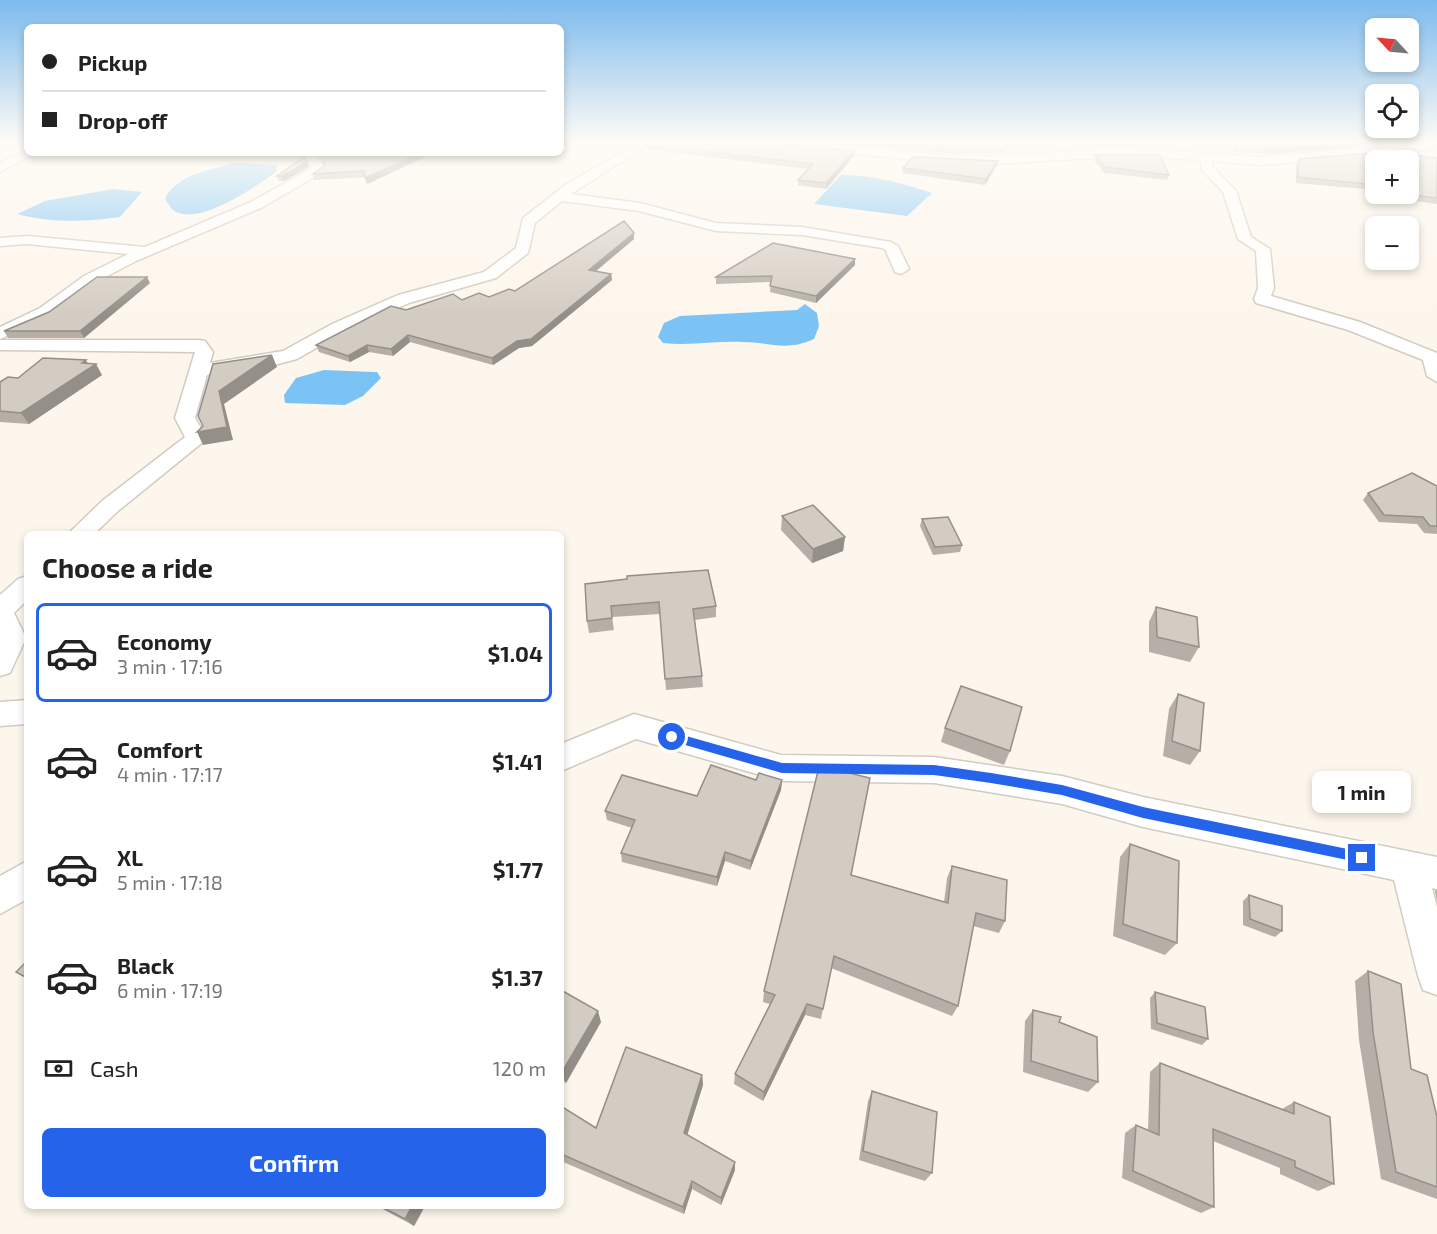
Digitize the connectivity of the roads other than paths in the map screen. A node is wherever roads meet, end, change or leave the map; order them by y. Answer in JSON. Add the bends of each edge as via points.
{"nodes":[{"id":1,"x":266,"y":200,"type":"edge"},
{"id":2,"x":556,"y":200,"type":"edge"},
{"id":3,"x":587,"y":200,"type":"edge"},
{"id":4,"x":1231,"y":200,"type":"edge"},
{"id":5,"x":0,"y":242,"type":"edge"},
{"id":6,"x":148,"y":251,"type":"junction"},
{"id":7,"x":901,"y":269,"type":"dead end"},
{"id":8,"x":0,"y":334,"type":"edge"},
{"id":9,"x":0,"y":345,"type":"edge"},
{"id":10,"x":199,"y":370,"type":"junction"},
{"id":11,"x":1437,"y":376,"type":"edge"},
{"id":12,"x":83,"y":531,"type":"edge"},
{"id":13,"x":24,"y":588,"type":"edge"},
{"id":14,"x":0,"y":611,"type":"edge"},
{"id":15,"x":0,"y":665,"type":"edge"},
{"id":16,"x":24,"y":712,"type":"edge"},
{"id":17,"x":0,"y":714,"type":"edge"},
{"id":18,"x":564,"y":757,"type":"edge"},
{"id":19,"x":1422,"y":870,"type":"edge"},
{"id":20,"x":24,"y":880,"type":"edge"},
{"id":21,"x":0,"y":897,"type":"edge"},
{"id":22,"x":1437,"y":976,"type":"edge"}],
"edges":[{"from":1,"to":6,"type":"street"},
{"from":2,"to":10,"type":"street","via":[[528,221],[523,250],[490,275],[404,299],[338,328],[290,355]]},
{"from":3,"to":7,"type":"street","via":[[640,207],[716,227],[802,231],[882,244],[891,246]]},
{"from":4,"to":11,"type":"street","via":[[1245,239],[1263,249],[1266,288],[1262,299],[1354,326],[1431,357]]},
{"from":5,"to":6,"type":"street","via":[[27,240]]},
{"from":6,"to":8,"type":"street","via":[[90,279],[46,312]]},
{"from":9,"to":10,"type":"street","via":[[199,345],[204,352]]},
{"from":10,"to":12,"type":"street","via":[[185,418],[196,438]]},
{"from":13,"to":14,"type":"street"},
{"from":14,"to":15,"type":"street","via":[[12,638]]},
{"from":16,"to":17,"type":"street"},
{"from":18,"to":19,"type":"street","via":[[634,726],[782,768],[934,770],[991,778],[1062,790],[1143,813]]},
{"from":19,"to":22,"type":"street"},
{"from":20,"to":21,"type":"street"}]}
